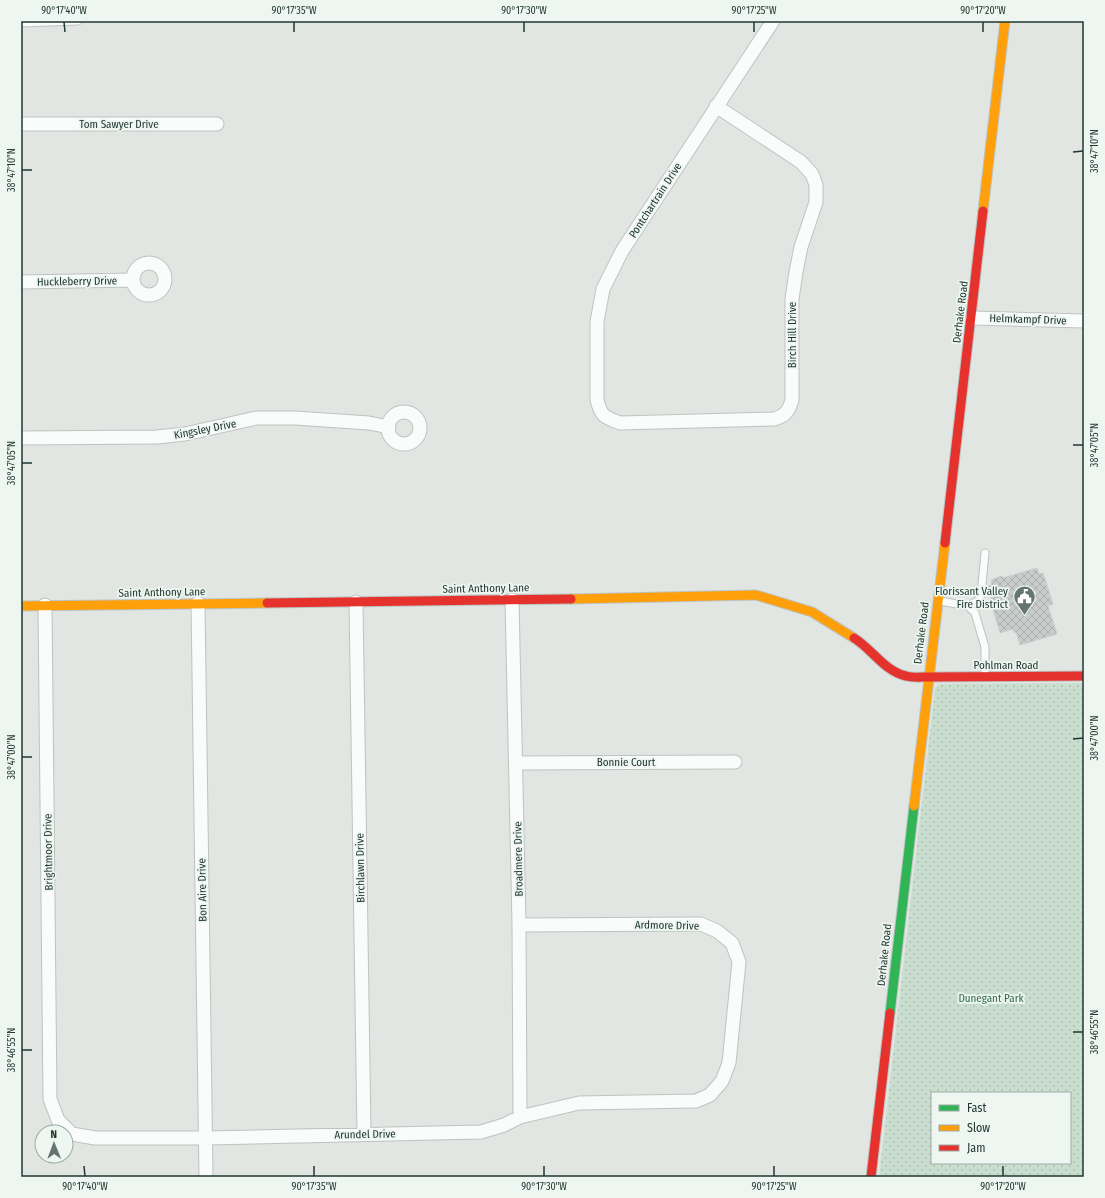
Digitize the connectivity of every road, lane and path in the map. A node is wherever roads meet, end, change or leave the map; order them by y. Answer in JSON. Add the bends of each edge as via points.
{"nodes":[{"id":1,"x":78,"y":21,"type":"edge"},
{"id":2,"x":773,"y":21,"type":"edge"},
{"id":3,"x":1005,"y":21,"type":"edge"},
{"id":4,"x":21,"y":23,"type":"edge"},
{"id":5,"x":716,"y":106,"type":"junction"},
{"id":6,"x":21,"y":124,"type":"edge"},
{"id":7,"x":217,"y":124,"type":"dead end"},
{"id":8,"x":132,"y":280,"type":"dead end"},
{"id":9,"x":21,"y":282,"type":"edge"},
{"id":10,"x":972,"y":318,"type":"junction"},
{"id":11,"x":1084,"y":321,"type":"edge"},
{"id":12,"x":597,"y":400,"type":"joint"},
{"id":13,"x":389,"y":427,"type":"dead end"},
{"id":14,"x":21,"y":438,"type":"edge"},
{"id":15,"x":985,"y":553,"type":"dead end"},
{"id":16,"x":512,"y":600,"type":"junction"},
{"id":17,"x":937,"y":601,"type":"junction"},
{"id":18,"x":356,"y":602,"type":"junction"},
{"id":19,"x":198,"y":604,"type":"junction"},
{"id":20,"x":45,"y":605,"type":"junction"},
{"id":21,"x":21,"y":606,"type":"edge"},
{"id":22,"x":968,"y":606,"type":"junction"},
{"id":23,"x":1084,"y":676,"type":"edge"},
{"id":24,"x":928,"y":677,"type":"junction"},
{"id":25,"x":985,"y":677,"type":"junction"},
{"id":26,"x":735,"y":762,"type":"dead end"},
{"id":27,"x":516,"y":763,"type":"junction"},
{"id":28,"x":1083,"y":912,"type":"dead end"},
{"id":29,"x":1081,"y":923,"type":"dead end"},
{"id":30,"x":519,"y":925,"type":"junction"},
{"id":31,"x":50,"y":1100,"type":"joint"},
{"id":32,"x":696,"y":1101,"type":"joint"},
{"id":33,"x":520,"y":1118,"type":"junction"},
{"id":34,"x":364,"y":1134,"type":"junction"},
{"id":35,"x":205,"y":1138,"type":"junction"},
{"id":36,"x":206,"y":1177,"type":"edge"},
{"id":37,"x":871,"y":1177,"type":"edge"}],
"edges":[{"from":1,"to":4,"type":"lane"},
{"from":2,"to":5,"type":"street","name":"Pontchartrain Drive"},
{"from":3,"to":10,"type":"street","name":"Derhake Road"},
{"from":5,"to":12,"type":"street","name":"Pontchartrain Drive","via":[[622,251],[603,289],[597,322]]},
{"from":5,"to":12,"type":"street","name":"Birch Hill Drive","via":[[801,162],[812,174],[816,185],[816,202],[801,247],[792,299],[792,400],[789,410],[782,417],[774,419],[620,423],[608,419],[600,412]]},
{"from":6,"to":7,"type":"street","name":"Tom Sawyer Drive"},
{"from":8,"to":9,"type":"street","name":"Huckleberry Drive"},
{"from":10,"to":11,"type":"street","name":"Helmkampf Drive"},
{"from":10,"to":17,"type":"street","name":"Derhake Road"},
{"from":13,"to":14,"type":"street","name":"Kingsley Drive","via":[[369,423],[256,418],[185,434],[157,437]]},
{"from":15,"to":22,"type":"lane","via":[[981,595],[978,601]]},
{"from":16,"to":18,"type":"street","name":"Saint Anthony Lane"},
{"from":16,"to":24,"type":"street","name":"Saint Anthony Lane","via":[[756,595],[812,612],[860,642],[888,668],[906,676]]},
{"from":16,"to":27,"type":"street","name":"Broadmere Drive"},
{"from":17,"to":22,"type":"lane"},
{"from":17,"to":24,"type":"street","name":"Derhake Road"},
{"from":18,"to":19,"type":"street","name":"Saint Anthony Lane"},
{"from":18,"to":34,"type":"street","name":"Birchlawn Drive"},
{"from":19,"to":20,"type":"street","name":"Saint Anthony Lane"},
{"from":19,"to":35,"type":"street","name":"Bon Aire Drive"},
{"from":20,"to":21,"type":"street","name":"Saint Anthony Lane"},
{"from":20,"to":31,"type":"street","name":"Brightmoor Drive"},
{"from":22,"to":25,"type":"lane","via":[[975,613],[985,647]]},
{"from":23,"to":25,"type":"street","name":"Pohlman Road"},
{"from":24,"to":25,"type":"street","name":"Pohlman Road"},
{"from":24,"to":37,"type":"street","name":"Derhake Road"},
{"from":26,"to":27,"type":"street","name":"Bonnie Court"},
{"from":27,"to":30,"type":"street","name":"Broadmere Drive"},
{"from":28,"to":29,"type":"path"},
{"from":30,"to":32,"type":"street","name":"Ardmore Drive","via":[[701,924],[732,944],[739,962],[729,1063],[722,1081],[710,1095]]},
{"from":30,"to":33,"type":"street","name":"Broadmere Drive"},
{"from":31,"to":35,"type":"street","name":"Arundel Drive","via":[[58,1120],[72,1134],[95,1138]]},
{"from":32,"to":33,"type":"street","name":"Arundel Drive","via":[[579,1103]]},
{"from":33,"to":34,"type":"street","name":"Arundel Drive","via":[[481,1132]]},
{"from":34,"to":35,"type":"street","name":"Arundel Drive"},
{"from":35,"to":36,"type":"street","name":"Bon Aire Drive"}]}
